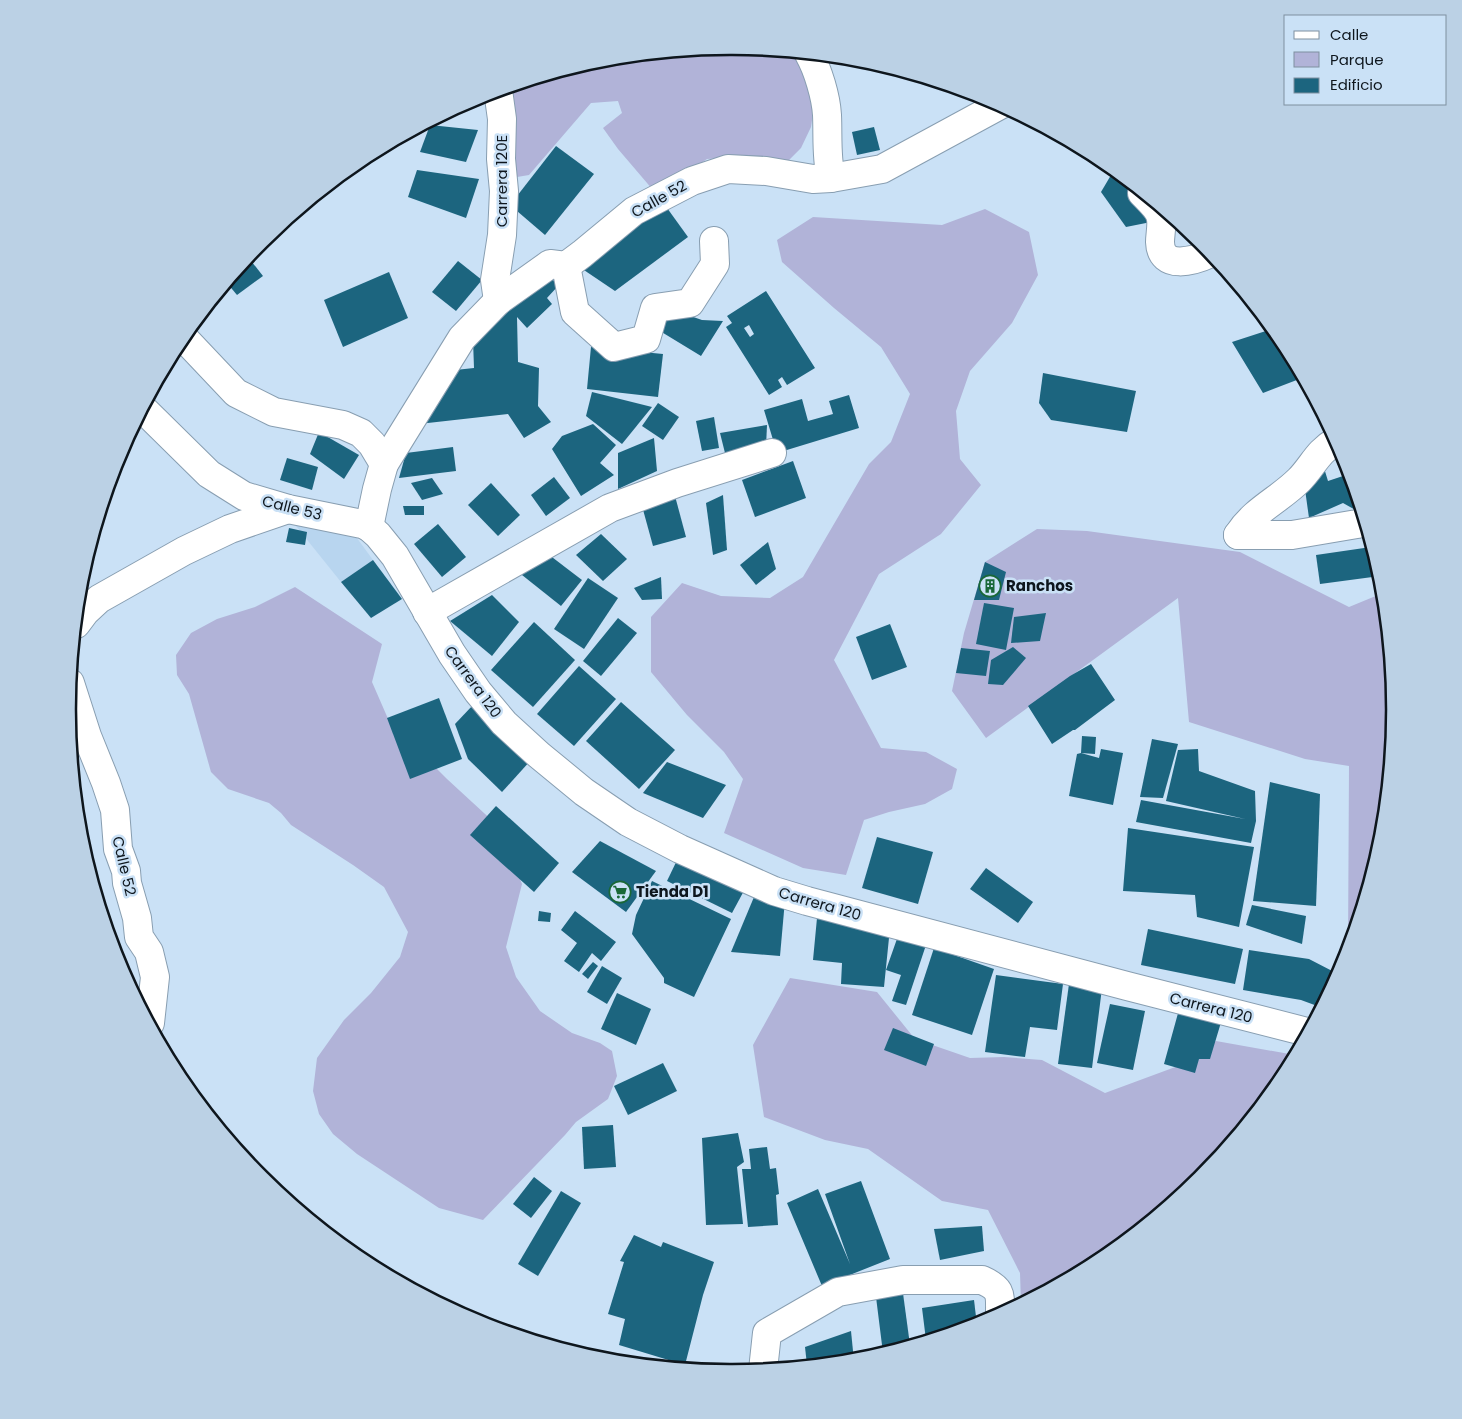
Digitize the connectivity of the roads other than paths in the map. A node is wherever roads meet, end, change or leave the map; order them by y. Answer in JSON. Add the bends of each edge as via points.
{"nodes":[{"id":1,"x":813,"y":61,"type":"edge"},
{"id":2,"x":499,"y":98,"type":"edge"},
{"id":3,"x":992,"y":110,"type":"edge"},
{"id":4,"x":831,"y":178,"type":"junction"},
{"id":5,"x":1160,"y":215,"type":"edge"},
{"id":6,"x":714,"y":240,"type":"dead end"},
{"id":7,"x":1203,"y":257,"type":"edge"},
{"id":8,"x":566,"y":266,"type":"junction"},
{"id":9,"x":498,"y":301,"type":"junction"},
{"id":10,"x":189,"y":343,"type":"edge"},
{"id":11,"x":147,"y":413,"type":"edge"},
{"id":12,"x":1330,"y":445,"type":"edge"},
{"id":13,"x":772,"y":453,"type":"dead end"},
{"id":14,"x":384,"y":464,"type":"junction"},
{"id":15,"x":288,"y":509,"type":"junction"},
{"id":16,"x":1358,"y":524,"type":"edge"},
{"id":17,"x":369,"y":527,"type":"junction"},
{"id":18,"x":427,"y":612,"type":"junction"},
{"id":19,"x":84,"y":614,"type":"edge"},
{"id":20,"x":76,"y":702,"type":"edge"},
{"id":21,"x":151,"y":1013,"type":"edge"},
{"id":22,"x":1301,"y":1031,"type":"edge"},
{"id":23,"x":1000,"y":1304,"type":"edge"},
{"id":24,"x":764,"y":1363,"type":"edge"}],
"edges":[{"from":1,"to":4,"type":"street","via":[[827,112]]},
{"from":2,"to":9,"type":"street","name":"Carrera 120E","via":[[504,191],[495,280]]},
{"from":3,"to":4,"type":"street","name":"Calle 52","via":[[882,169]]},
{"from":4,"to":8,"type":"street","name":"Calle 52","via":[[813,179],[728,169],[692,181],[634,211]]},
{"from":5,"to":7,"type":"street","via":[[1161,249],[1166,257],[1172,261]]},
{"from":6,"to":8,"type":"street","via":[[715,264],[690,303],[656,308],[646,339],[614,347],[575,312]]},
{"from":8,"to":9,"type":"street","name":"Calle 52","via":[[550,264]]},
{"from":9,"to":14,"type":"street","name":"Calle 52","via":[[462,338]]},
{"from":10,"to":14,"type":"street","via":[[236,393],[274,412],[343,425],[361,433]]},
{"from":11,"to":15,"type":"street","name":"Calle 53","via":[[209,474],[244,496]]},
{"from":12,"to":16,"type":"street","via":[[1298,481],[1248,520],[1238,535],[1292,535]]},
{"from":13,"to":18,"type":"street","via":[[610,508]]},
{"from":14,"to":17,"type":"street","name":"Calle 52"},
{"from":15,"to":17,"type":"street","name":"Calle 53"},
{"from":15,"to":19,"type":"street","via":[[230,529],[184,551],[100,599]]},
{"from":17,"to":18,"type":"street","name":"Calle 53","via":[[395,556]]},
{"from":18,"to":22,"type":"street","name":"Carrera 120","via":[[452,654],[504,723],[584,792],[628,822],[680,849],[774,891],[806,901]]},
{"from":20,"to":21,"type":"street","name":"Calle 52","via":[[114,810],[118,849],[126,871],[139,937],[149,952],[155,977]]},
{"from":23,"to":24,"type":"street","via":[[993,1285],[982,1280],[903,1280],[838,1292],[767,1333]]}]}
